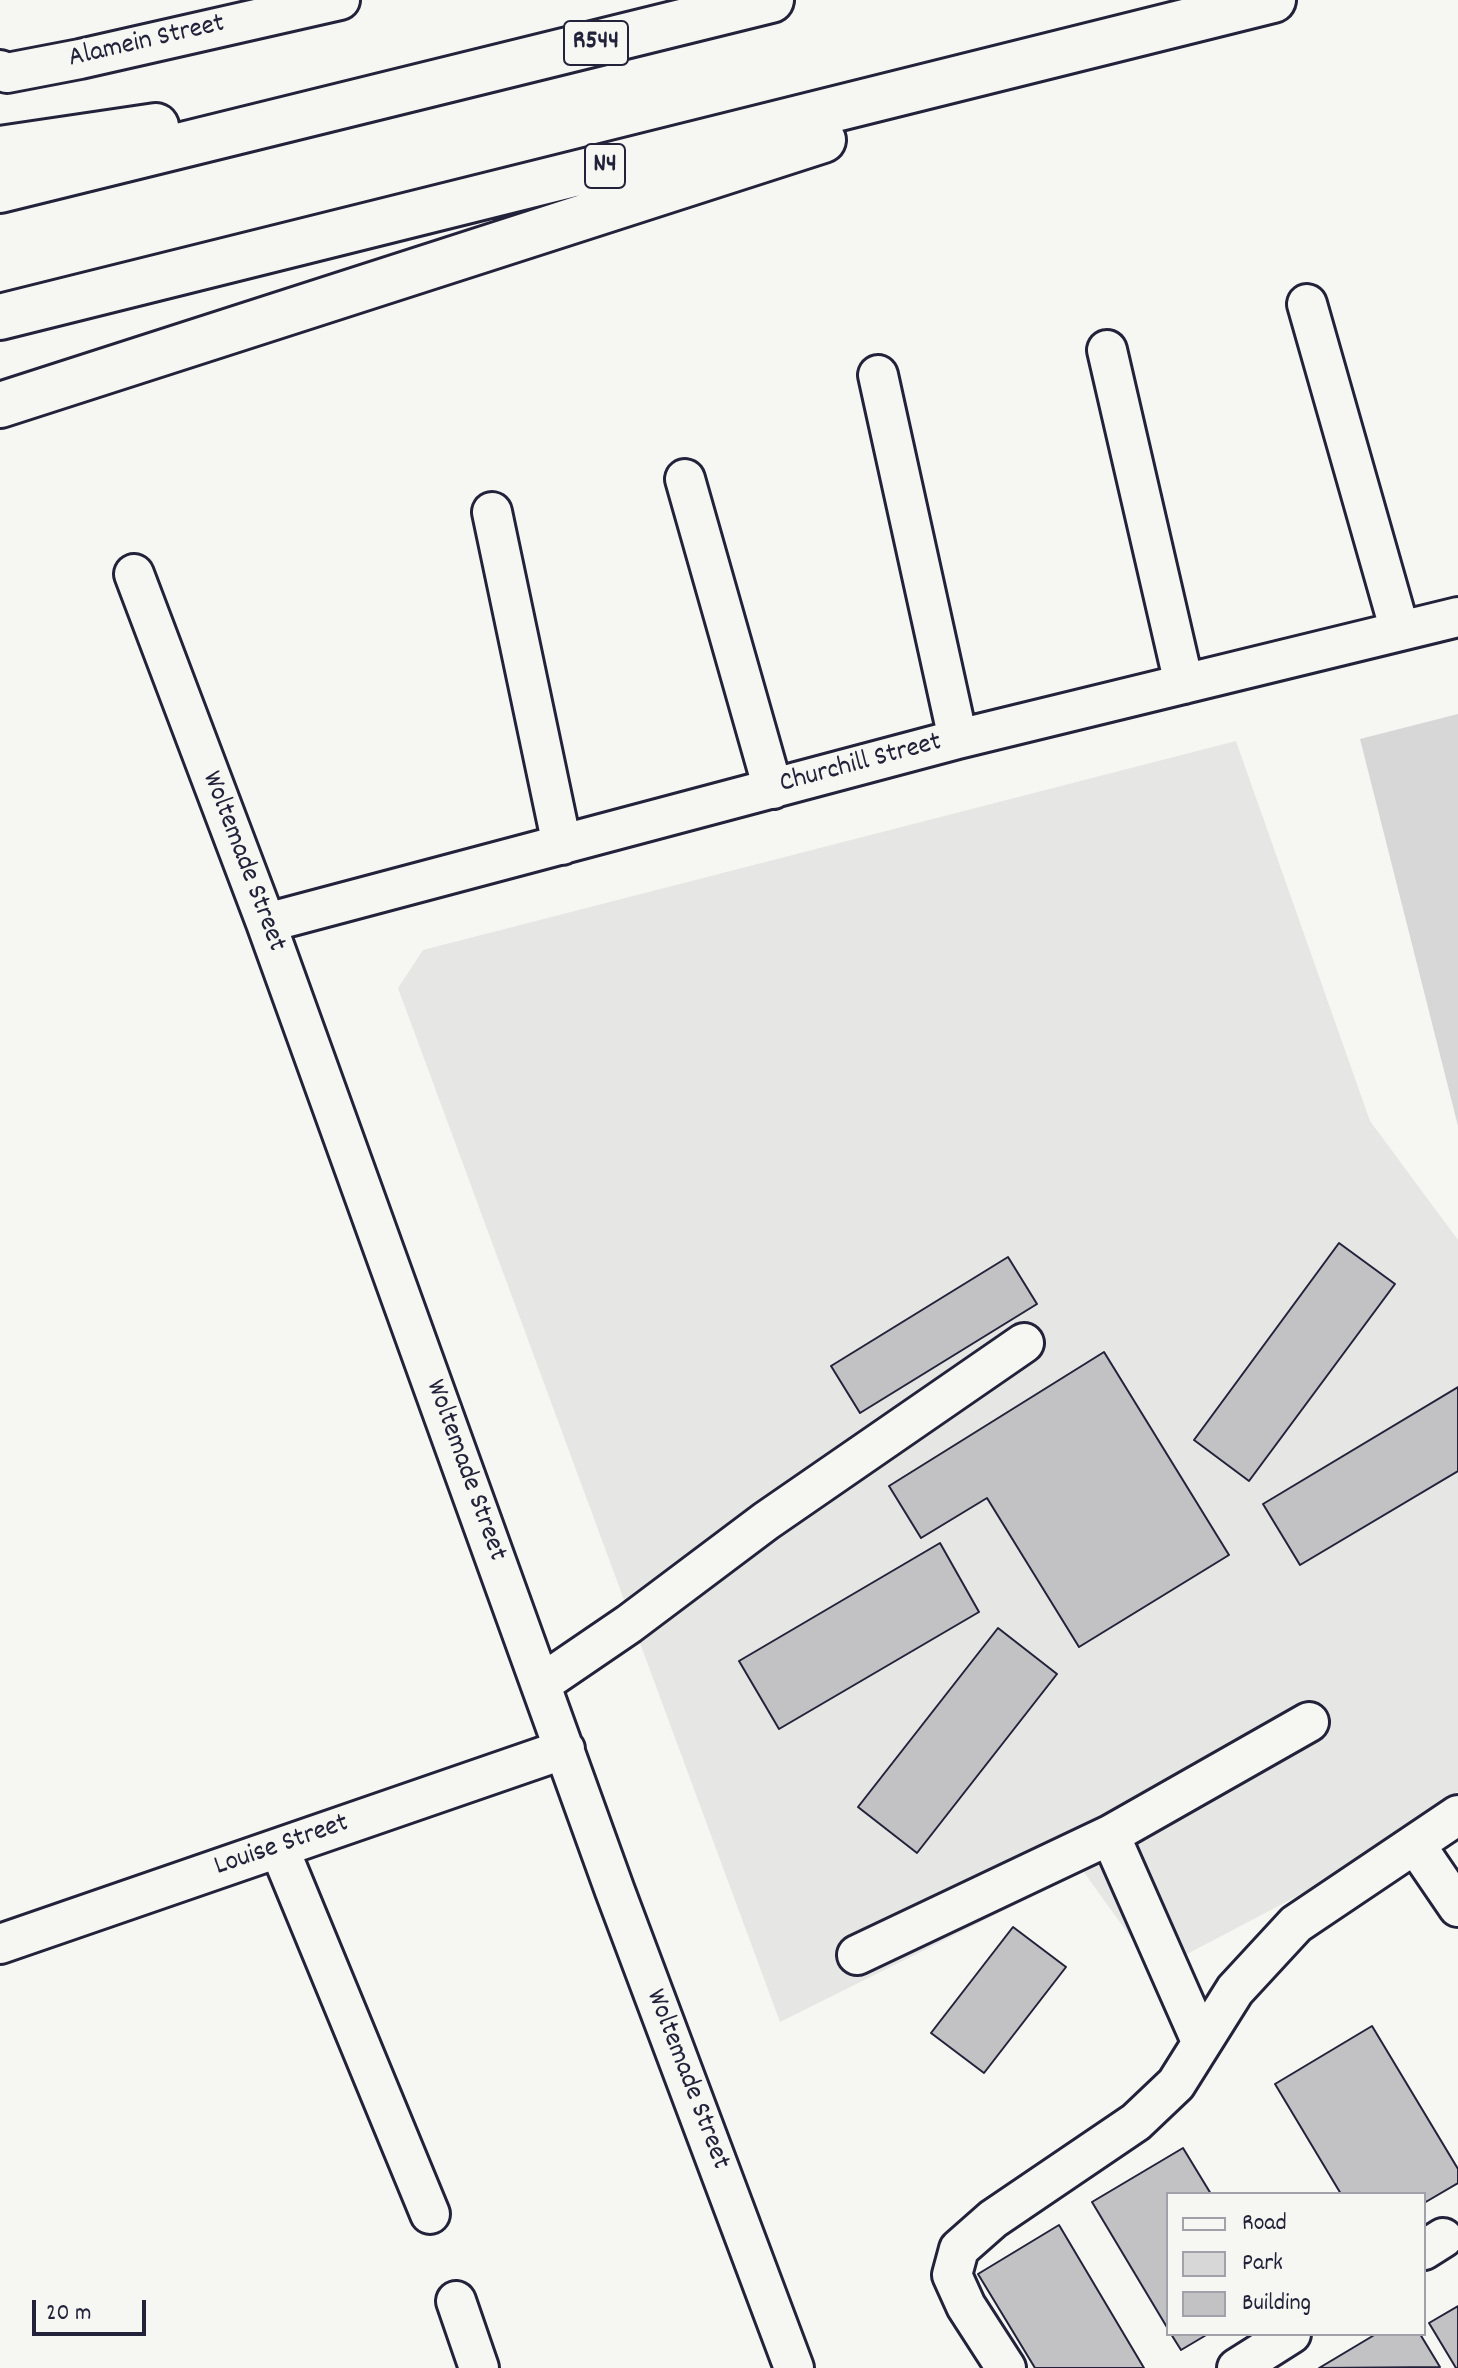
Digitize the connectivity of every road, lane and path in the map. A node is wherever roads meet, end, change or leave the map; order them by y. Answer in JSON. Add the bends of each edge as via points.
{"nodes":[{"id":1,"x":340,"y":0,"type":"edge"},
{"id":2,"x":771,"y":0,"type":"edge"},
{"id":3,"x":1273,"y":0,"type":"edge"},
{"id":4,"x":1210,"y":15,"type":"junction"},
{"id":5,"x":0,"y":70,"type":"edge"},
{"id":6,"x":421,"y":86,"type":"junction"},
{"id":7,"x":0,"y":149,"type":"edge"},
{"id":8,"x":0,"y":190,"type":"edge"},
{"id":9,"x":1307,"y":304,"type":"dead end"},
{"id":10,"x":0,"y":317,"type":"edge"},
{"id":11,"x":1107,"y":350,"type":"dead end"},
{"id":12,"x":878,"y":375,"type":"dead end"},
{"id":13,"x":0,"y":405,"type":"edge"},
{"id":14,"x":685,"y":479,"type":"dead end"},
{"id":15,"x":492,"y":512,"type":"dead end"},
{"id":16,"x":134,"y":574,"type":"dead end"},
{"id":17,"x":1458,"y":617,"type":"edge"},
{"id":18,"x":1400,"y":631,"type":"junction"},
{"id":19,"x":1184,"y":684,"type":"junction"},
{"id":20,"x":958,"y":739,"type":"junction"},
{"id":21,"x":773,"y":789,"type":"junction"},
{"id":22,"x":562,"y":845,"type":"junction"},
{"id":23,"x":266,"y":923,"type":"junction"},
{"id":24,"x":1024,"y":1343,"type":"dead end"},
{"id":25,"x":541,"y":1684,"type":"junction"},
{"id":26,"x":1309,"y":1722,"type":"dead end"},
{"id":27,"x":565,"y":1749,"type":"junction"},
{"id":28,"x":1458,"y":1815,"type":"edge"},
{"id":29,"x":1110,"y":1835,"type":"junction"},
{"id":30,"x":1415,"y":1844,"type":"junction"},
{"id":31,"x":279,"y":1848,"type":"junction"},
{"id":32,"x":1458,"y":1907,"type":"edge"},
{"id":33,"x":0,"y":1944,"type":"edge"},
{"id":34,"x":857,"y":1955,"type":"dead end"},
{"id":35,"x":1201,"y":2041,"type":"junction"},
{"id":36,"x":430,"y":2214,"type":"dead end"},
{"id":37,"x":456,"y":2301,"type":"dead end"},
{"id":38,"x":1288,"y":2336,"type":"edge"},
{"id":39,"x":792,"y":2367,"type":"edge"},
{"id":40,"x":479,"y":2368,"type":"edge"},
{"id":41,"x":1006,"y":2368,"type":"edge"},
{"id":42,"x":1237,"y":2368,"type":"edge"}],
"edges":[{"from":1,"to":5,"type":"street","name":"Alamein Street","via":[[80,59]]},
{"from":2,"to":6,"type":"highway","number":"R544"},
{"from":3,"to":4,"type":"highway"},
{"from":4,"to":10,"type":"highway","number":"N4"},
{"from":4,"to":13,"type":"highway"},
{"from":6,"to":7,"type":"highway"},
{"from":6,"to":8,"type":"highway"},
{"from":9,"to":18,"type":"street"},
{"from":11,"to":19,"type":"street"},
{"from":12,"to":20,"type":"street"},
{"from":14,"to":21,"type":"street"},
{"from":15,"to":22,"type":"street"},
{"from":16,"to":23,"type":"street","name":"Woltemade Street"},
{"from":17,"to":18,"type":"street","name":"Churchill Street"},
{"from":18,"to":19,"type":"street","name":"Churchill Street"},
{"from":19,"to":20,"type":"street","name":"Churchill Street"},
{"from":20,"to":21,"type":"street","name":"Churchill Street"},
{"from":21,"to":22,"type":"street","name":"Churchill Street"},
{"from":22,"to":23,"type":"street","name":"Churchill Street"},
{"from":23,"to":25,"type":"street","name":"Woltemade Street"},
{"from":24,"to":25,"type":"street"},
{"from":25,"to":27,"type":"street","name":"Woltemade Street"},
{"from":26,"to":29,"type":"street"},
{"from":27,"to":31,"type":"street","name":"Louise Street"},
{"from":27,"to":39,"type":"street","name":"Woltemade Street"},
{"from":28,"to":30,"type":"street"},
{"from":29,"to":34,"type":"street"},
{"from":29,"to":35,"type":"street"},
{"from":30,"to":32,"type":"street"},
{"from":30,"to":35,"type":"street","via":[[1296,1924],[1235,1990]]},
{"from":31,"to":33,"type":"street","name":"Louise Street"},
{"from":31,"to":36,"type":"street"},
{"from":35,"to":41,"type":"street","via":[[1176,2084],[1136,2122],[993,2219],[959,2249],[952,2275]]},
{"from":37,"to":40,"type":"street"},
{"from":38,"to":42,"type":"street"}]}
